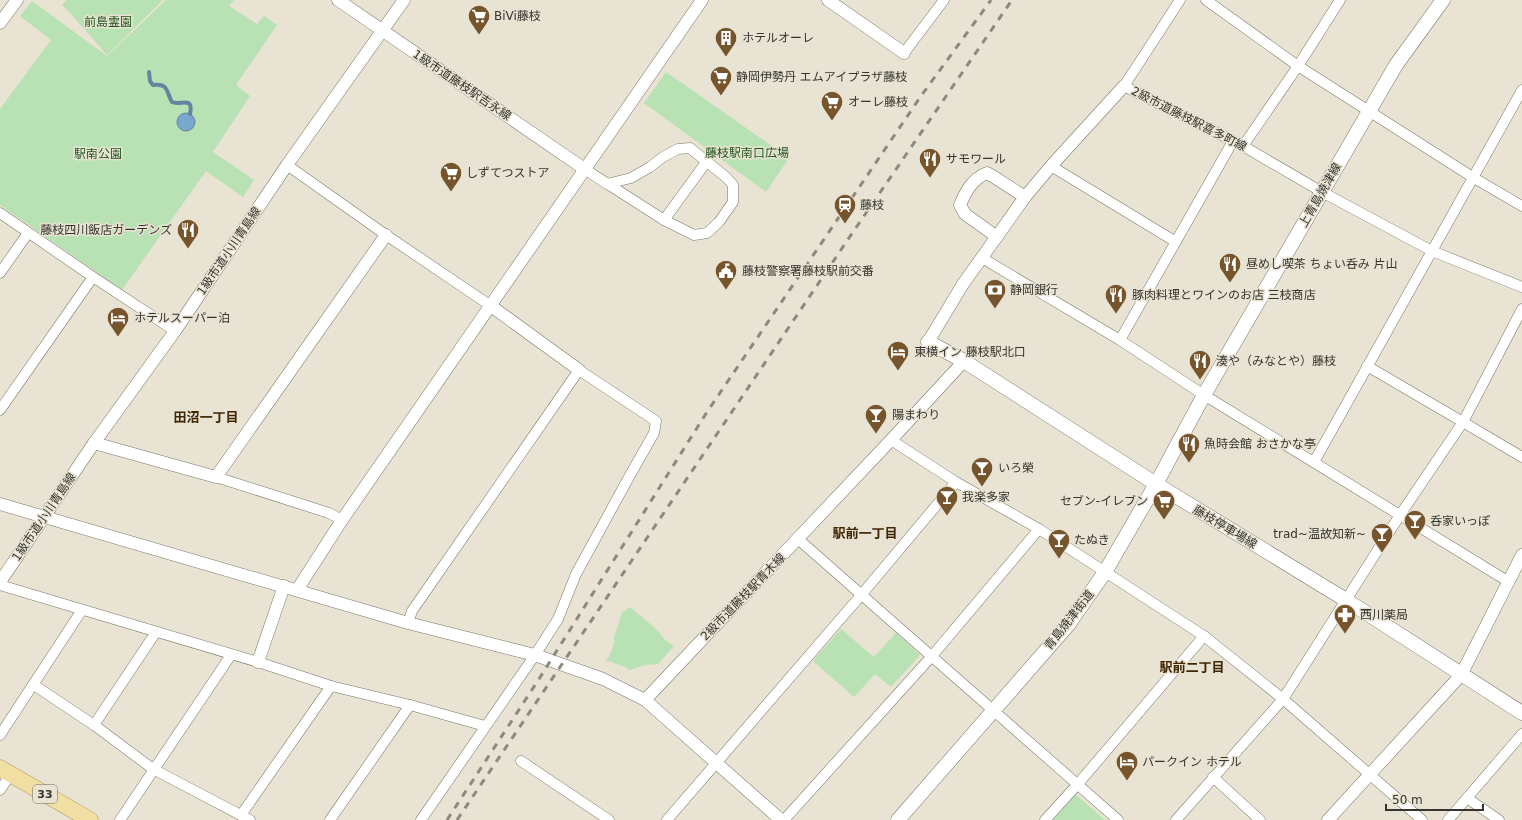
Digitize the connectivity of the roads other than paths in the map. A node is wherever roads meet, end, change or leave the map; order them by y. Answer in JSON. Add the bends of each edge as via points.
{"nodes":[{"id":1,"x":18,"y":0,"type":"edge"},
{"id":2,"x":338,"y":0,"type":"edge"},
{"id":3,"x":404,"y":0,"type":"edge"},
{"id":4,"x":702,"y":0,"type":"edge"},
{"id":5,"x":944,"y":0,"type":"edge"},
{"id":6,"x":1180,"y":0,"type":"edge"},
{"id":7,"x":1206,"y":0,"type":"edge"},
{"id":8,"x":1340,"y":0,"type":"edge"},
{"id":9,"x":1443,"y":0,"type":"edge"},
{"id":10,"x":832,"y":1,"type":"edge"},
{"id":11,"x":0,"y":23,"type":"edge"},
{"id":12,"x":382,"y":31,"type":"junction"},
{"id":13,"x":904,"y":53,"type":"joint"},
{"id":14,"x":1298,"y":66,"type":"junction"},
{"id":15,"x":1124,"y":86,"type":"junction"},
{"id":16,"x":1522,"y":90,"type":"edge"},
{"id":17,"x":1369,"y":112,"type":"junction"},
{"id":18,"x":1233,"y":141,"type":"junction"},
{"id":19,"x":1243,"y":146,"type":"junction"},
{"id":20,"x":707,"y":161,"type":"junction"},
{"id":21,"x":287,"y":165,"type":"junction"},
{"id":22,"x":1051,"y":166,"type":"junction"},
{"id":23,"x":586,"y":170,"type":"junction"},
{"id":24,"x":1474,"y":178,"type":"junction"},
{"id":25,"x":1322,"y":192,"type":"junction"},
{"id":26,"x":1025,"y":197,"type":"junction"},
{"id":27,"x":1522,"y":206,"type":"edge"},
{"id":28,"x":0,"y":213,"type":"edge"},
{"id":29,"x":664,"y":220,"type":"junction"},
{"id":30,"x":28,"y":233,"type":"junction"},
{"id":31,"x":386,"y":235,"type":"junction"},
{"id":32,"x":997,"y":237,"type":"junction"},
{"id":33,"x":1176,"y":242,"type":"junction"},
{"id":34,"x":1432,"y":251,"type":"junction"},
{"id":35,"x":982,"y":258,"type":"junction"},
{"id":36,"x":0,"y":273,"type":"edge"},
{"id":37,"x":93,"y":277,"type":"junction"},
{"id":38,"x":1522,"y":287,"type":"edge"},
{"id":39,"x":491,"y":306,"type":"junction"},
{"id":40,"x":1522,"y":308,"type":"edge"},
{"id":41,"x":175,"y":331,"type":"junction"},
{"id":42,"x":1120,"y":340,"type":"junction"},
{"id":43,"x":928,"y":342,"type":"joint"},
{"id":44,"x":964,"y":361,"type":"junction"},
{"id":45,"x":1367,"y":366,"type":"junction"},
{"id":46,"x":579,"y":370,"type":"junction"},
{"id":47,"x":1204,"y":395,"type":"junction"},
{"id":48,"x":0,"y":410,"type":"edge"},
{"id":49,"x":1463,"y":422,"type":"junction"},
{"id":50,"x":892,"y":440,"type":"junction"},
{"id":51,"x":94,"y":443,"type":"junction"},
{"id":52,"x":1522,"y":457,"type":"edge"},
{"id":53,"x":1314,"y":462,"type":"junction"},
{"id":54,"x":216,"y":477,"type":"junction"},
{"id":55,"x":956,"y":482,"type":"junction"},
{"id":56,"x":1156,"y":484,"type":"junction"},
{"id":57,"x":0,"y":504,"type":"edge"},
{"id":58,"x":1400,"y":515,"type":"junction"},
{"id":59,"x":43,"y":517,"type":"junction"},
{"id":60,"x":342,"y":520,"type":"junction"},
{"id":61,"x":1039,"y":529,"type":"junction"},
{"id":62,"x":798,"y":539,"type":"junction"},
{"id":63,"x":1522,"y":555,"type":"edge"},
{"id":64,"x":1106,"y":572,"type":"junction"},
{"id":65,"x":1509,"y":582,"type":"junction"},
{"id":66,"x":0,"y":583,"type":"edge"},
{"id":67,"x":284,"y":586,"type":"junction"},
{"id":68,"x":297,"y":590,"type":"junction"},
{"id":69,"x":862,"y":594,"type":"junction"},
{"id":70,"x":1346,"y":600,"type":"junction"},
{"id":71,"x":82,"y":610,"type":"junction"},
{"id":72,"x":408,"y":623,"type":"junction"},
{"id":73,"x":156,"y":632,"type":"junction"},
{"id":74,"x":1204,"y":636,"type":"junction"},
{"id":75,"x":231,"y":655,"type":"junction"},
{"id":76,"x":535,"y":655,"type":"junction"},
{"id":77,"x":932,"y":656,"type":"junction"},
{"id":78,"x":258,"y":662,"type":"junction"},
{"id":79,"x":1462,"y":675,"type":"junction"},
{"id":80,"x":34,"y":684,"type":"junction"},
{"id":81,"x":331,"y":686,"type":"junction"},
{"id":82,"x":1283,"y":699,"type":"junction"},
{"id":83,"x":645,"y":700,"type":"junction"},
{"id":84,"x":410,"y":705,"type":"junction"},
{"id":85,"x":993,"y":711,"type":"junction"},
{"id":86,"x":1522,"y":713,"type":"edge"},
{"id":87,"x":94,"y":725,"type":"junction"},
{"id":88,"x":485,"y":726,"type":"junction"},
{"id":89,"x":1522,"y":734,"type":"edge"},
{"id":90,"x":0,"y":735,"type":"edge"},
{"id":91,"x":521,"y":761,"type":"dead end"},
{"id":92,"x":716,"y":764,"type":"junction"},
{"id":93,"x":153,"y":769,"type":"junction"},
{"id":94,"x":5,"y":771,"type":"edge"},
{"id":95,"x":1370,"y":774,"type":"junction"},
{"id":96,"x":1213,"y":777,"type":"junction"},
{"id":97,"x":1077,"y":785,"type":"junction"},
{"id":98,"x":0,"y":790,"type":"edge"},
{"id":99,"x":1467,"y":798,"type":"junction"},
{"id":100,"x":246,"y":818,"type":"edge"},
{"id":101,"x":90,"y":820,"type":"edge"},
{"id":102,"x":120,"y":820,"type":"edge"},
{"id":103,"x":330,"y":820,"type":"edge"},
{"id":104,"x":421,"y":820,"type":"edge"},
{"id":105,"x":609,"y":820,"type":"edge"},
{"id":106,"x":667,"y":820,"type":"edge"},
{"id":107,"x":781,"y":820,"type":"edge"},
{"id":108,"x":784,"y":820,"type":"edge"},
{"id":109,"x":898,"y":820,"type":"edge"},
{"id":110,"x":1045,"y":820,"type":"edge"},
{"id":111,"x":1118,"y":820,"type":"edge"},
{"id":112,"x":1176,"y":820,"type":"edge"},
{"id":113,"x":1260,"y":820,"type":"edge"},
{"id":114,"x":1328,"y":820,"type":"edge"},
{"id":115,"x":1422,"y":820,"type":"edge"},
{"id":116,"x":1448,"y":820,"type":"edge"},
{"id":117,"x":1499,"y":820,"type":"edge"}],
"edges":[{"from":1,"to":11,"type":"street"},
{"from":2,"to":12,"type":"street","name":"1級市道藤枝駅吉永線"},
{"from":3,"to":12,"type":"street","name":"1級市道小川青島線"},
{"from":4,"to":23,"type":"street"},
{"from":5,"to":13,"type":"street"},
{"from":6,"to":15,"type":"street"},
{"from":7,"to":14,"type":"street"},
{"from":8,"to":14,"type":"street"},
{"from":9,"to":17,"type":"main road","name":"上青島焼津線","via":[[1396,65]]},
{"from":10,"to":13,"type":"street"},
{"from":12,"to":21,"type":"street","name":"1級市道小川青島線"},
{"from":12,"to":23,"type":"street","name":"1級市道藤枝駅吉永線"},
{"from":14,"to":17,"type":"street"},
{"from":14,"to":19,"type":"street"},
{"from":15,"to":18,"type":"street","name":"2級市道藤枝駅喜多町線"},
{"from":15,"to":22,"type":"street","name":"2級市道藤枝駅喜多町線"},
{"from":16,"to":24,"type":"street"},
{"from":17,"to":24,"type":"street"},
{"from":17,"to":25,"type":"main road","name":"上青島焼津線"},
{"from":18,"to":19,"type":"street","name":"2級市道藤枝駅喜多町線"},
{"from":18,"to":33,"type":"street"},
{"from":19,"to":25,"type":"street","name":"2級市道藤枝駅喜多町線"},
{"from":20,"to":23,"type":"street","name":"1級市道藤枝駅吉永線","via":[[690,148],[678,148],[631,178],[607,184]]},
{"from":20,"to":29,"type":"street"},
{"from":20,"to":29,"type":"street","name":"1級市道藤枝駅吉永線","via":[[733,185],[733,202],[726,213],[707,233],[694,235]]},
{"from":21,"to":31,"type":"street"},
{"from":21,"to":41,"type":"street","name":"1級市道小川青島線"},
{"from":22,"to":26,"type":"street","name":"2級市道藤枝駅喜多町線"},
{"from":22,"to":33,"type":"street"},
{"from":23,"to":29,"type":"street","name":"1級市道藤枝駅吉永線"},
{"from":23,"to":39,"type":"street"},
{"from":24,"to":27,"type":"street"},
{"from":24,"to":34,"type":"street"},
{"from":25,"to":34,"type":"street","name":"2級市道藤枝駅喜多町線"},
{"from":25,"to":47,"type":"main road","name":"上青島焼津線"},
{"from":26,"to":32,"type":"street","name":"2級市道藤枝駅喜多町線"},
{"from":26,"to":32,"type":"street","via":[[987,174],[976,179],[965,193],[960,205],[965,214]]},
{"from":28,"to":30,"type":"street"},
{"from":30,"to":36,"type":"street"},
{"from":30,"to":37,"type":"street"},
{"from":31,"to":39,"type":"street"},
{"from":31,"to":54,"type":"street"},
{"from":32,"to":35,"type":"street","name":"2級市道藤枝駅喜多町線"},
{"from":33,"to":42,"type":"street"},
{"from":34,"to":38,"type":"street","name":"2級市道藤枝駅喜多町線"},
{"from":34,"to":45,"type":"street"},
{"from":35,"to":42,"type":"street"},
{"from":35,"to":43,"type":"street","name":"2級市道藤枝駅喜多町線"},
{"from":37,"to":41,"type":"street"},
{"from":37,"to":48,"type":"street"},
{"from":39,"to":46,"type":"street"},
{"from":39,"to":60,"type":"street"},
{"from":40,"to":49,"type":"street"},
{"from":41,"to":51,"type":"street","name":"1級市道小川青島線"},
{"from":42,"to":47,"type":"street"},
{"from":43,"to":44,"type":"main road","name":"藤枝停車場線"},
{"from":44,"to":50,"type":"street","name":"2級市道藤枝駅青木線"},
{"from":44,"to":56,"type":"main road","name":"藤枝停車場線"},
{"from":45,"to":49,"type":"street"},
{"from":45,"to":53,"type":"street"},
{"from":46,"to":72,"type":"street","via":[[412,611]]},
{"from":46,"to":76,"type":"street","via":[[656,421],[654,433],[576,574],[558,619]]},
{"from":47,"to":53,"type":"street"},
{"from":47,"to":56,"type":"main road","name":"青島焼津街道"},
{"from":49,"to":52,"type":"street"},
{"from":49,"to":58,"type":"street"},
{"from":50,"to":55,"type":"street"},
{"from":50,"to":62,"type":"street","name":"2級市道藤枝駅青木線"},
{"from":51,"to":54,"type":"street"},
{"from":51,"to":59,"type":"street","name":"1級市道小川青島線"},
{"from":53,"to":58,"type":"street"},
{"from":54,"to":60,"type":"street","via":[[329,512]]},
{"from":55,"to":61,"type":"street"},
{"from":55,"to":69,"type":"street"},
{"from":56,"to":64,"type":"main road","name":"青島焼津街道"},
{"from":56,"to":70,"type":"main road","name":"藤枝停車場線"},
{"from":57,"to":59,"type":"street"},
{"from":58,"to":65,"type":"street"},
{"from":58,"to":70,"type":"street"},
{"from":59,"to":66,"type":"street","name":"1級市道小川青島線"},
{"from":59,"to":67,"type":"street"},
{"from":60,"to":68,"type":"street"},
{"from":61,"to":64,"type":"street"},
{"from":61,"to":77,"type":"street"},
{"from":62,"to":69,"type":"street"},
{"from":62,"to":83,"type":"street","name":"2級市道藤枝駅青木線"},
{"from":63,"to":65,"type":"street"},
{"from":64,"to":74,"type":"street"},
{"from":64,"to":85,"type":"main road","name":"青島焼津街道","via":[[1068,625]]},
{"from":65,"to":79,"type":"street"},
{"from":66,"to":71,"type":"street"},
{"from":67,"to":68,"type":"street"},
{"from":67,"to":78,"type":"street"},
{"from":68,"to":72,"type":"street"},
{"from":69,"to":77,"type":"street"},
{"from":69,"to":92,"type":"street"},
{"from":70,"to":79,"type":"main road","name":"藤枝停車場線"},
{"from":70,"to":82,"type":"street"},
{"from":71,"to":73,"type":"street"},
{"from":71,"to":80,"type":"street"},
{"from":72,"to":76,"type":"street"},
{"from":73,"to":75,"type":"street"},
{"from":73,"to":87,"type":"street"},
{"from":74,"to":82,"type":"street"},
{"from":74,"to":97,"type":"street"},
{"from":75,"to":78,"type":"street"},
{"from":75,"to":93,"type":"street"},
{"from":76,"to":83,"type":"street","via":[[603,679]]},
{"from":76,"to":88,"type":"street"},
{"from":77,"to":85,"type":"street"},
{"from":77,"to":108,"type":"street"},
{"from":78,"to":81,"type":"street"},
{"from":79,"to":86,"type":"main road","name":"藤枝停車場線"},
{"from":79,"to":95,"type":"street"},
{"from":80,"to":87,"type":"street"},
{"from":80,"to":90,"type":"street"},
{"from":81,"to":84,"type":"street"},
{"from":81,"to":100,"type":"street"},
{"from":82,"to":95,"type":"street"},
{"from":82,"to":96,"type":"street"},
{"from":83,"to":92,"type":"street"},
{"from":84,"to":88,"type":"street"},
{"from":84,"to":103,"type":"street"},
{"from":85,"to":97,"type":"street"},
{"from":85,"to":109,"type":"main road","name":"青島焼津街道"},
{"from":87,"to":93,"type":"street"},
{"from":88,"to":104,"type":"street"},
{"from":89,"to":99,"type":"street"},
{"from":91,"to":105,"type":"street"},
{"from":92,"to":106,"type":"street"},
{"from":92,"to":107,"type":"street"},
{"from":93,"to":100,"type":"street"},
{"from":93,"to":102,"type":"street"},
{"from":94,"to":98,"type":"street"},
{"from":94,"to":101,"type":"main road","number":"33"},
{"from":95,"to":114,"type":"street"},
{"from":95,"to":115,"type":"street"},
{"from":96,"to":112,"type":"street"},
{"from":96,"to":113,"type":"street"},
{"from":97,"to":110,"type":"street"},
{"from":97,"to":111,"type":"street"},
{"from":99,"to":116,"type":"street"},
{"from":99,"to":117,"type":"street"}]}
